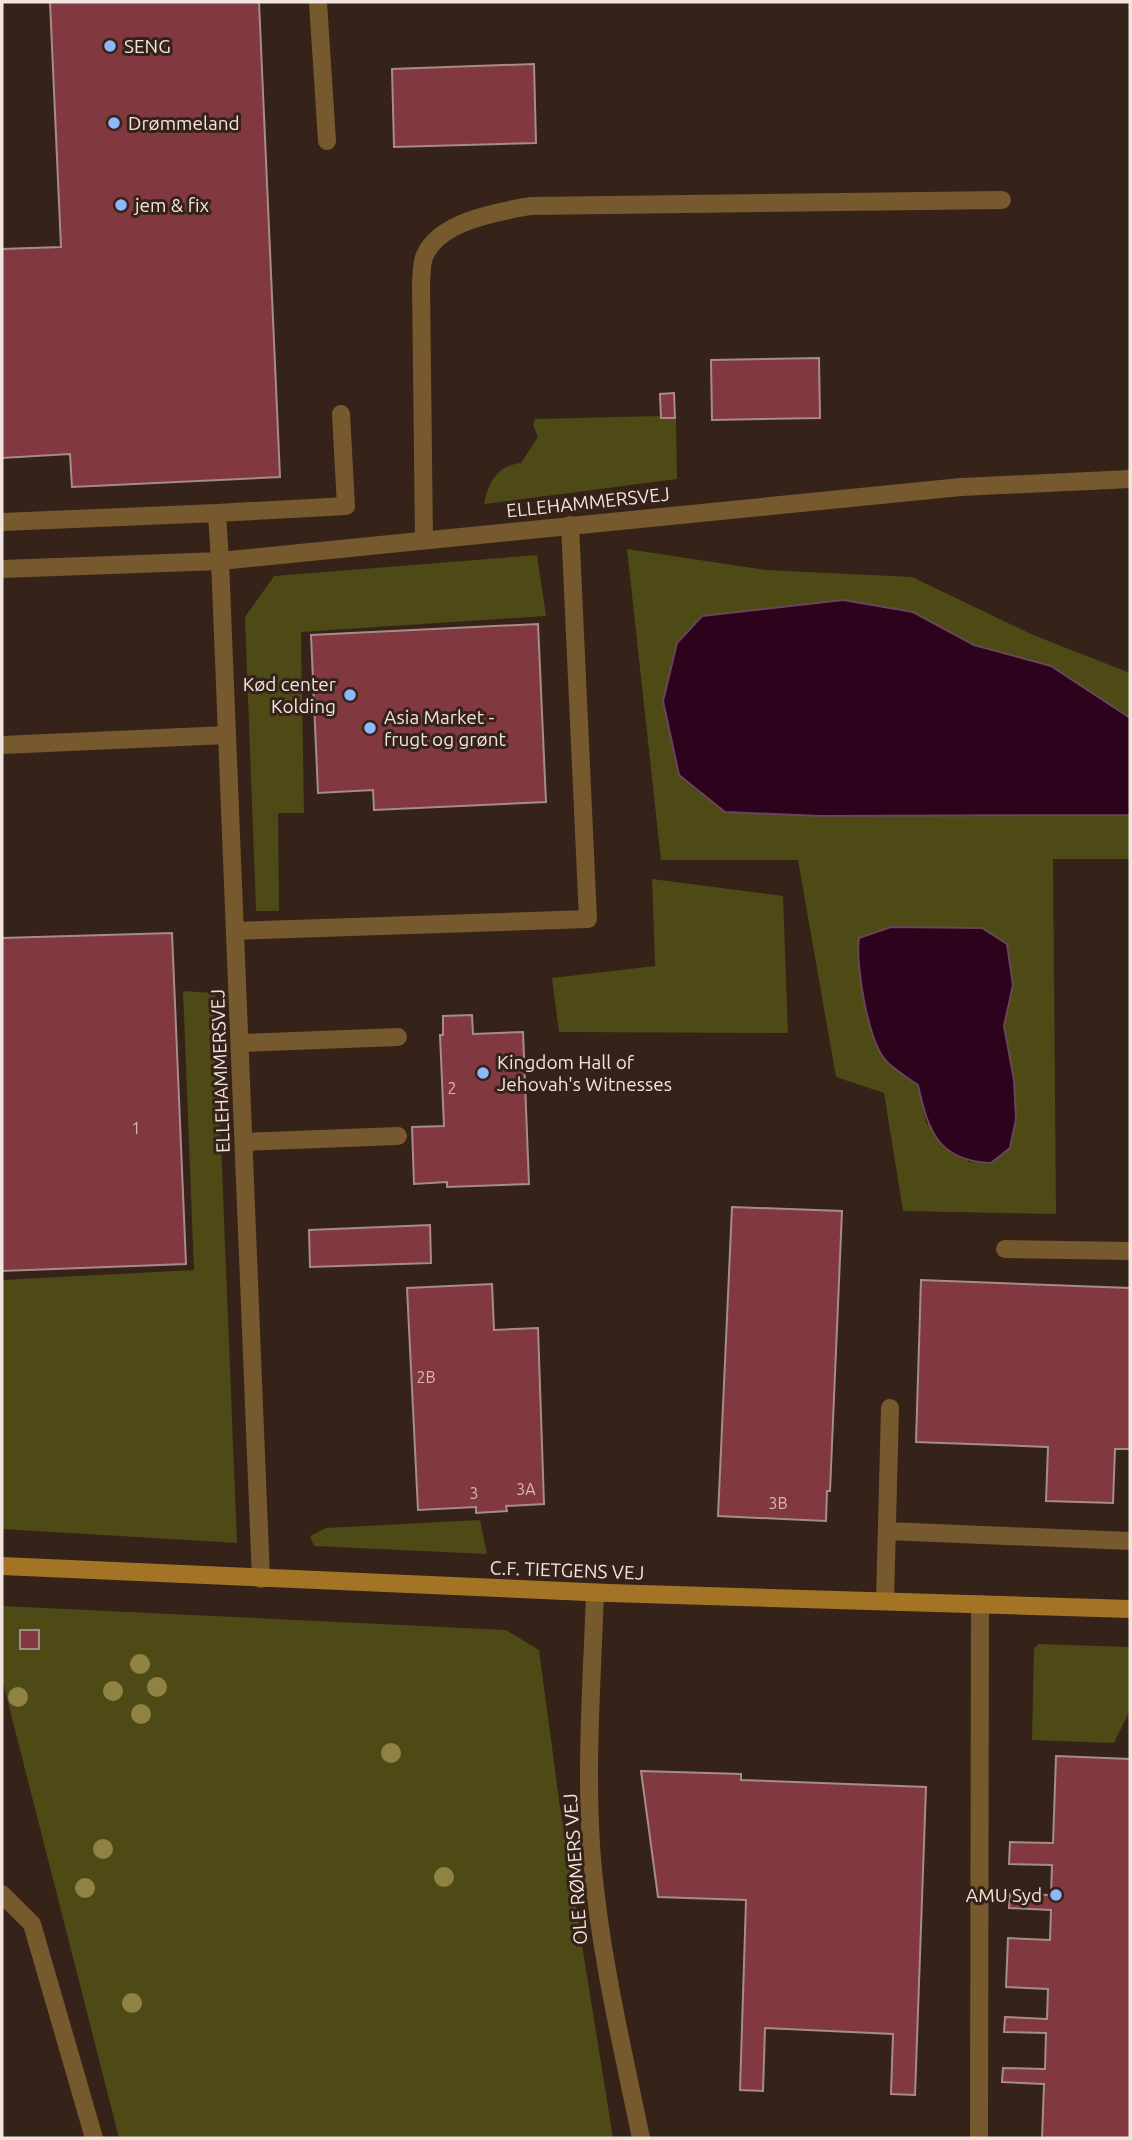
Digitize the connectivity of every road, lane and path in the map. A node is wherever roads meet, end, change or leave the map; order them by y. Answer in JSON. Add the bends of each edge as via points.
{"nodes":[{"id":1,"x":318,"y":2,"type":"edge"},
{"id":2,"x":327,"y":141,"type":"dead end"},
{"id":3,"x":1002,"y":200,"type":"dead end"},
{"id":4,"x":341,"y":414,"type":"dead end"},
{"id":5,"x":1130,"y":479,"type":"edge"},
{"id":6,"x":217,"y":513,"type":"junction"},
{"id":7,"x":2,"y":522,"type":"edge"},
{"id":8,"x":570,"y":525,"type":"junction"},
{"id":9,"x":424,"y":540,"type":"junction"},
{"id":10,"x":220,"y":561,"type":"junction"},
{"id":11,"x":2,"y":569,"type":"edge"},
{"id":12,"x":227,"y":735,"type":"junction"},
{"id":13,"x":2,"y":745,"type":"edge"},
{"id":14,"x":235,"y":932,"type":"junction"},
{"id":15,"x":398,"y":1037,"type":"dead end"},
{"id":16,"x":240,"y":1043,"type":"junction"},
{"id":17,"x":398,"y":1136,"type":"dead end"},
{"id":18,"x":244,"y":1142,"type":"junction"},
{"id":19,"x":1005,"y":1249,"type":"dead end"},
{"id":20,"x":1130,"y":1251,"type":"edge"},
{"id":21,"x":890,"y":1408,"type":"dead end"},
{"id":22,"x":887,"y":1531,"type":"junction"},
{"id":23,"x":1130,"y":1541,"type":"edge"},
{"id":24,"x":2,"y":1566,"type":"edge"},
{"id":25,"x":261,"y":1579,"type":"junction"},
{"id":26,"x":595,"y":1592,"type":"junction"},
{"id":27,"x":885,"y":1601,"type":"junction"},
{"id":28,"x":981,"y":1604,"type":"junction"},
{"id":29,"x":1130,"y":1609,"type":"edge"},
{"id":30,"x":2,"y":1894,"type":"edge"},
{"id":31,"x":94,"y":2138,"type":"edge"},
{"id":32,"x":641,"y":2138,"type":"edge"},
{"id":33,"x":979,"y":2138,"type":"edge"}],
"edges":[{"from":1,"to":2,"type":"street"},
{"from":3,"to":9,"type":"street","via":[[530,206],[466,221],[445,233],[425,255],[421,283]]},
{"from":4,"to":6,"type":"street","via":[[346,506]]},
{"from":5,"to":8,"type":"street","name":"ELLEHAMMERSVEJ","via":[[961,487]]},
{"from":6,"to":7,"type":"street"},
{"from":6,"to":10,"type":"street"},
{"from":8,"to":9,"type":"street","name":"ELLEHAMMERSVEJ"},
{"from":8,"to":14,"type":"street","via":[[588,919]]},
{"from":9,"to":10,"type":"street","name":"ELLEHAMMERSVEJ"},
{"from":10,"to":11,"type":"street","name":"ELLEHAMMERSVEJ"},
{"from":10,"to":12,"type":"street","name":"ELLEHAMMERSVEJ"},
{"from":12,"to":13,"type":"street"},
{"from":12,"to":14,"type":"street","name":"ELLEHAMMERSVEJ"},
{"from":14,"to":16,"type":"street","name":"ELLEHAMMERSVEJ"},
{"from":15,"to":16,"type":"street"},
{"from":16,"to":18,"type":"street","name":"ELLEHAMMERSVEJ"},
{"from":17,"to":18,"type":"street"},
{"from":18,"to":25,"type":"street","name":"ELLEHAMMERSVEJ"},
{"from":19,"to":20,"type":"street"},
{"from":21,"to":22,"type":"street"},
{"from":22,"to":23,"type":"street"},
{"from":22,"to":27,"type":"street"},
{"from":24,"to":25,"type":"street","name":"C.F. TIETGENS VEJ"},
{"from":25,"to":26,"type":"street","name":"C.F. TIETGENS VEJ"},
{"from":26,"to":27,"type":"street","name":"C.F. TIETGENS VEJ"},
{"from":26,"to":32,"type":"street","name":"OLE RØMERS VEJ","via":[[589,1772],[592,1858],[604,1956]]},
{"from":27,"to":28,"type":"street","name":"C.F. TIETGENS VEJ"},
{"from":28,"to":29,"type":"street","name":"C.F. TIETGENS VEJ"},
{"from":28,"to":33,"type":"street"},
{"from":30,"to":31,"type":"street","via":[[32,1924]]}]}
